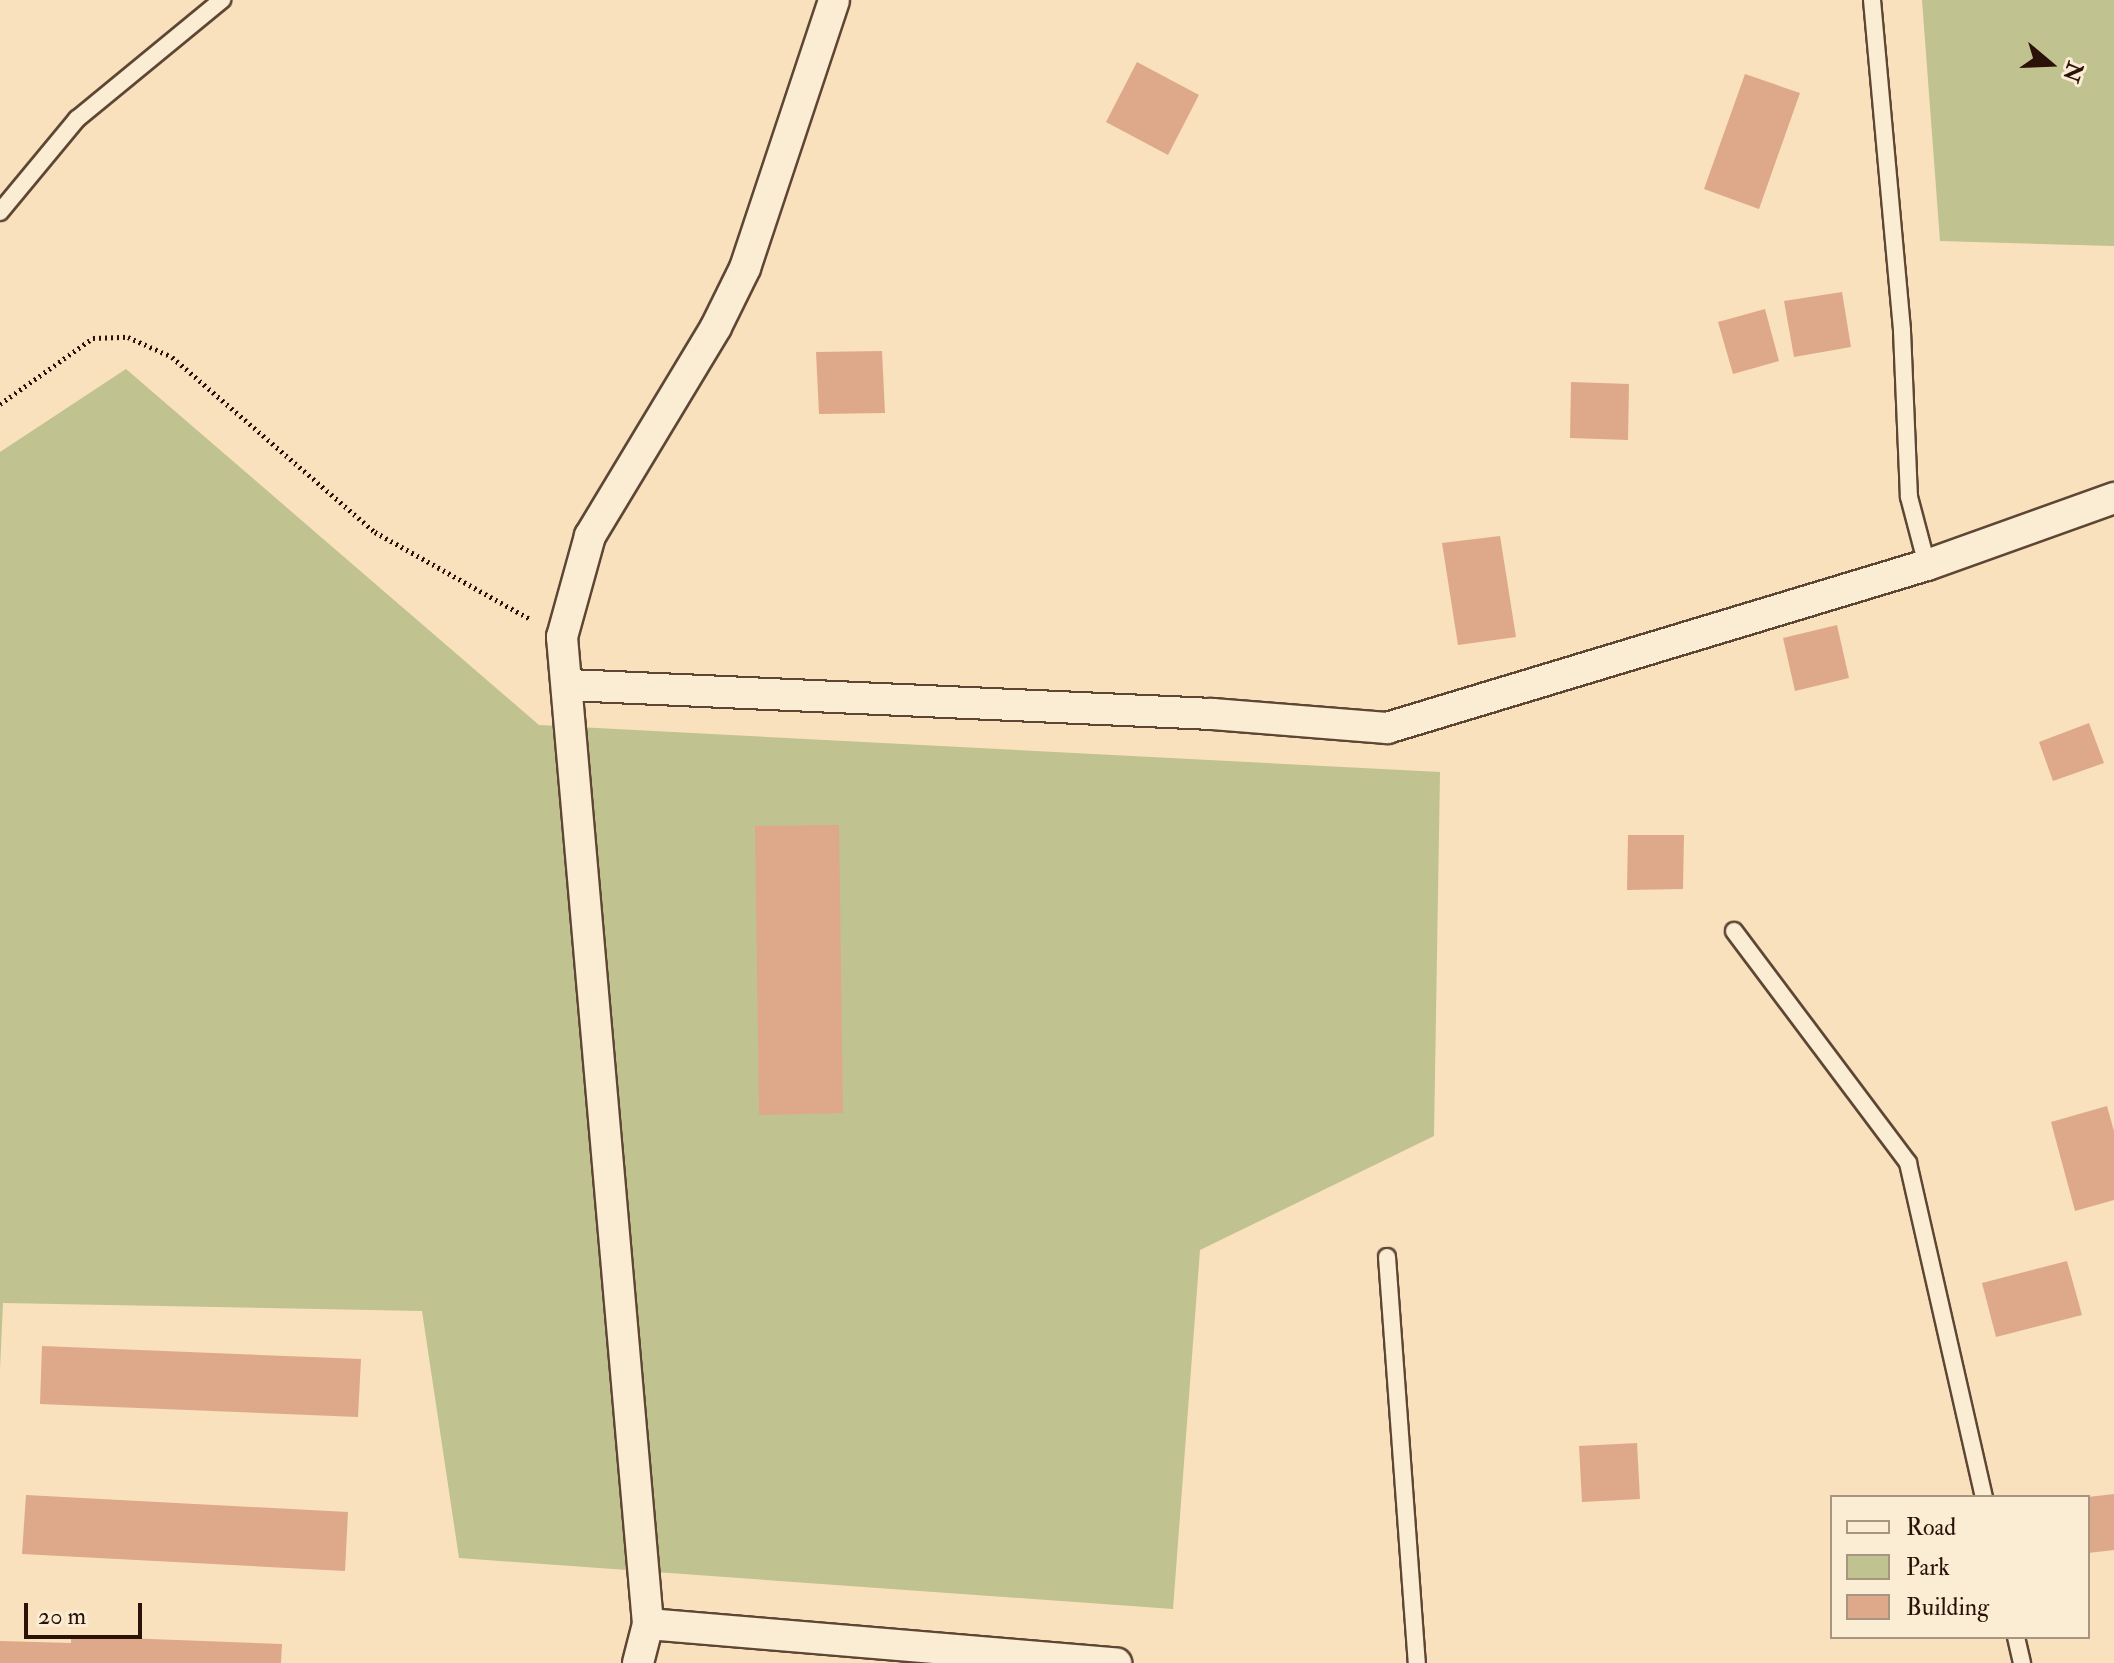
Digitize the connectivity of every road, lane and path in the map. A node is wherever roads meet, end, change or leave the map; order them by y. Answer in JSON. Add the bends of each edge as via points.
{"nodes":[{"id":1,"x":222,"y":0,"type":"edge"},
{"id":2,"x":834,"y":0,"type":"edge"},
{"id":3,"x":1872,"y":0,"type":"edge"},
{"id":4,"x":0,"y":212,"type":"edge"},
{"id":5,"x":0,"y":404,"type":"edge"},
{"id":6,"x":2114,"y":498,"type":"edge"},
{"id":7,"x":1927,"y":565,"type":"junction"},
{"id":8,"x":562,"y":637,"type":"junction"},
{"id":9,"x":569,"y":685,"type":"junction"},
{"id":10,"x":1734,"y":931,"type":"dead end"},
{"id":11,"x":1387,"y":1257,"type":"dead end"},
{"id":12,"x":1984,"y":1495,"type":"edge"},
{"id":13,"x":648,"y":1624,"type":"junction"},
{"id":14,"x":2016,"y":1639,"type":"edge"},
{"id":15,"x":638,"y":1663,"type":"edge"},
{"id":16,"x":1116,"y":1663,"type":"edge"},
{"id":17,"x":1417,"y":1663,"type":"edge"},
{"id":18,"x":2022,"y":1663,"type":"edge"}],
"edges":[{"from":1,"to":4,"type":"lane","via":[[77,119]]},
{"from":2,"to":8,"type":"street","via":[[745,268],[716,327],[590,536]]},
{"from":3,"to":7,"type":"lane","via":[[1902,331],[1909,497]]},
{"from":5,"to":8,"type":"path","via":[[93,338],[128,337],[172,357],[375,532]]},
{"from":6,"to":7,"type":"street"},
{"from":7,"to":9,"type":"street","via":[[1387,728],[1212,714]]},
{"from":8,"to":9,"type":"street"},
{"from":9,"to":13,"type":"street"},
{"from":10,"to":12,"type":"lane","via":[[1908,1163]]},
{"from":11,"to":17,"type":"lane"},
{"from":13,"to":15,"type":"street"},
{"from":13,"to":16,"type":"street"},
{"from":14,"to":18,"type":"lane"}]}
